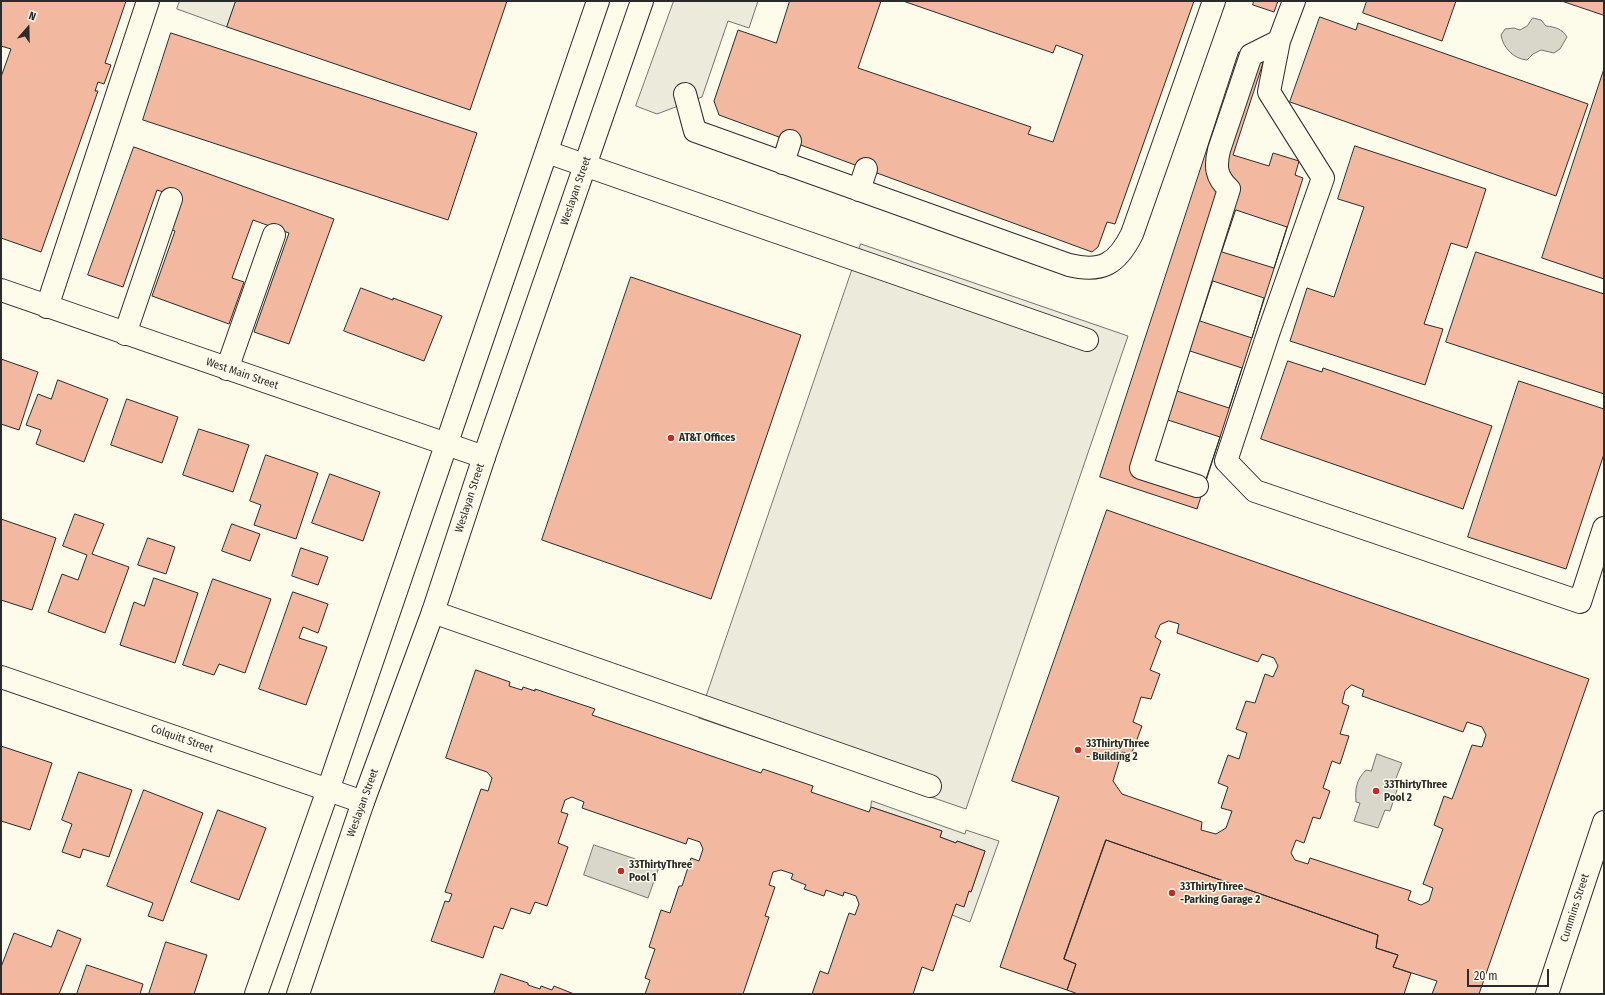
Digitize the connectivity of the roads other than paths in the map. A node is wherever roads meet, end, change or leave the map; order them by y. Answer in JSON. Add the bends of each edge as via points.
{"nodes":[{"id":1,"x":148,"y":1,"type":"edge"},
{"id":2,"x":598,"y":1,"type":"edge"},
{"id":3,"x":642,"y":1,"type":"edge"},
{"id":4,"x":1214,"y":1,"type":"edge"},
{"id":5,"x":1294,"y":1,"type":"edge"},
{"id":6,"x":1279,"y":41,"type":"junction"},
{"id":7,"x":685,"y":94,"type":"dead end"},
{"id":8,"x":790,"y":141,"type":"dead end"},
{"id":9,"x":547,"y":152,"type":"junction"},
{"id":10,"x":782,"y":163,"type":"junction"},
{"id":11,"x":585,"y":165,"type":"junction"},
{"id":12,"x":866,"y":169,"type":"dead end"},
{"id":13,"x":859,"y":190,"type":"junction"},
{"id":14,"x":171,"y":199,"type":"dead end"},
{"id":15,"x":274,"y":235,"type":"dead end"},
{"id":16,"x":1,"y":290,"type":"edge"},
{"id":17,"x":47,"y":307,"type":"junction"},
{"id":18,"x":125,"y":334,"type":"junction"},
{"id":19,"x":1087,"y":340,"type":"dead end"},
{"id":20,"x":227,"y":370,"type":"junction"},
{"id":21,"x":446,"y":445,"type":"junction"},
{"id":22,"x":484,"y":457,"type":"junction"},
{"id":23,"x":1197,"y":486,"type":"dead end"},
{"id":24,"x":1604,"y":528,"type":"edge"},
{"id":25,"x":433,"y":612,"type":"junction"},
{"id":26,"x":1,"y":677,"type":"edge"},
{"id":27,"x":930,"y":786,"type":"dead end"},
{"id":28,"x":328,"y":790,"type":"junction"},
{"id":29,"x":363,"y":802,"type":"junction"},
{"id":30,"x":1604,"y":823,"type":"edge"},
{"id":31,"x":256,"y":994,"type":"edge"},
{"id":32,"x":298,"y":994,"type":"edge"},
{"id":33,"x":1547,"y":994,"type":"edge"}],
"edges":[{"from":1,"to":17,"type":"main road"},
{"from":2,"to":9,"type":"main road"},
{"from":3,"to":11,"type":"main road","name":"Weslayan Street"},
{"from":4,"to":13,"type":"main road","via":[[1132,234],[1124,249],[1110,263],[1096,268],[1069,265]]},
{"from":5,"to":6,"type":"main road"},
{"from":6,"to":23,"type":"main road","via":[[1251,55],[1219,150],[1217,172],[1229,189],[1141,468]]},
{"from":6,"to":24,"type":"main road","via":[[1268,92],[1323,178],[1226,461],[1255,490],[1580,602]]},
{"from":7,"to":10,"type":"main road","via":[[695,131]]},
{"from":8,"to":10,"type":"main road"},
{"from":9,"to":11,"type":"main road"},
{"from":9,"to":21,"type":"main road"},
{"from":10,"to":13,"type":"main road"},
{"from":11,"to":19,"type":"main road"},
{"from":11,"to":22,"type":"main road","name":"Weslayan Street"},
{"from":12,"to":13,"type":"main road"},
{"from":14,"to":18,"type":"main road"},
{"from":15,"to":20,"type":"main road"},
{"from":16,"to":17,"type":"main road","name":"West Main Street"},
{"from":17,"to":18,"type":"main road","name":"West Main Street"},
{"from":18,"to":20,"type":"main road","name":"West Main Street"},
{"from":20,"to":21,"type":"main road","name":"West Main Street"},
{"from":21,"to":22,"type":"main road","name":"West Main Street"},
{"from":21,"to":28,"type":"main road"},
{"from":22,"to":25,"type":"main road","name":"Weslayan Street"},
{"from":25,"to":27,"type":"main road"},
{"from":25,"to":29,"type":"main road","name":"Weslayan Street"},
{"from":26,"to":28,"type":"main road","name":"Colquitt Street"},
{"from":28,"to":29,"type":"main road","name":"Colquitt Street"},
{"from":28,"to":31,"type":"main road"},
{"from":29,"to":32,"type":"main road","name":"Weslayan Street"},
{"from":30,"to":33,"type":"main road","name":"Cummins Street"}]}
